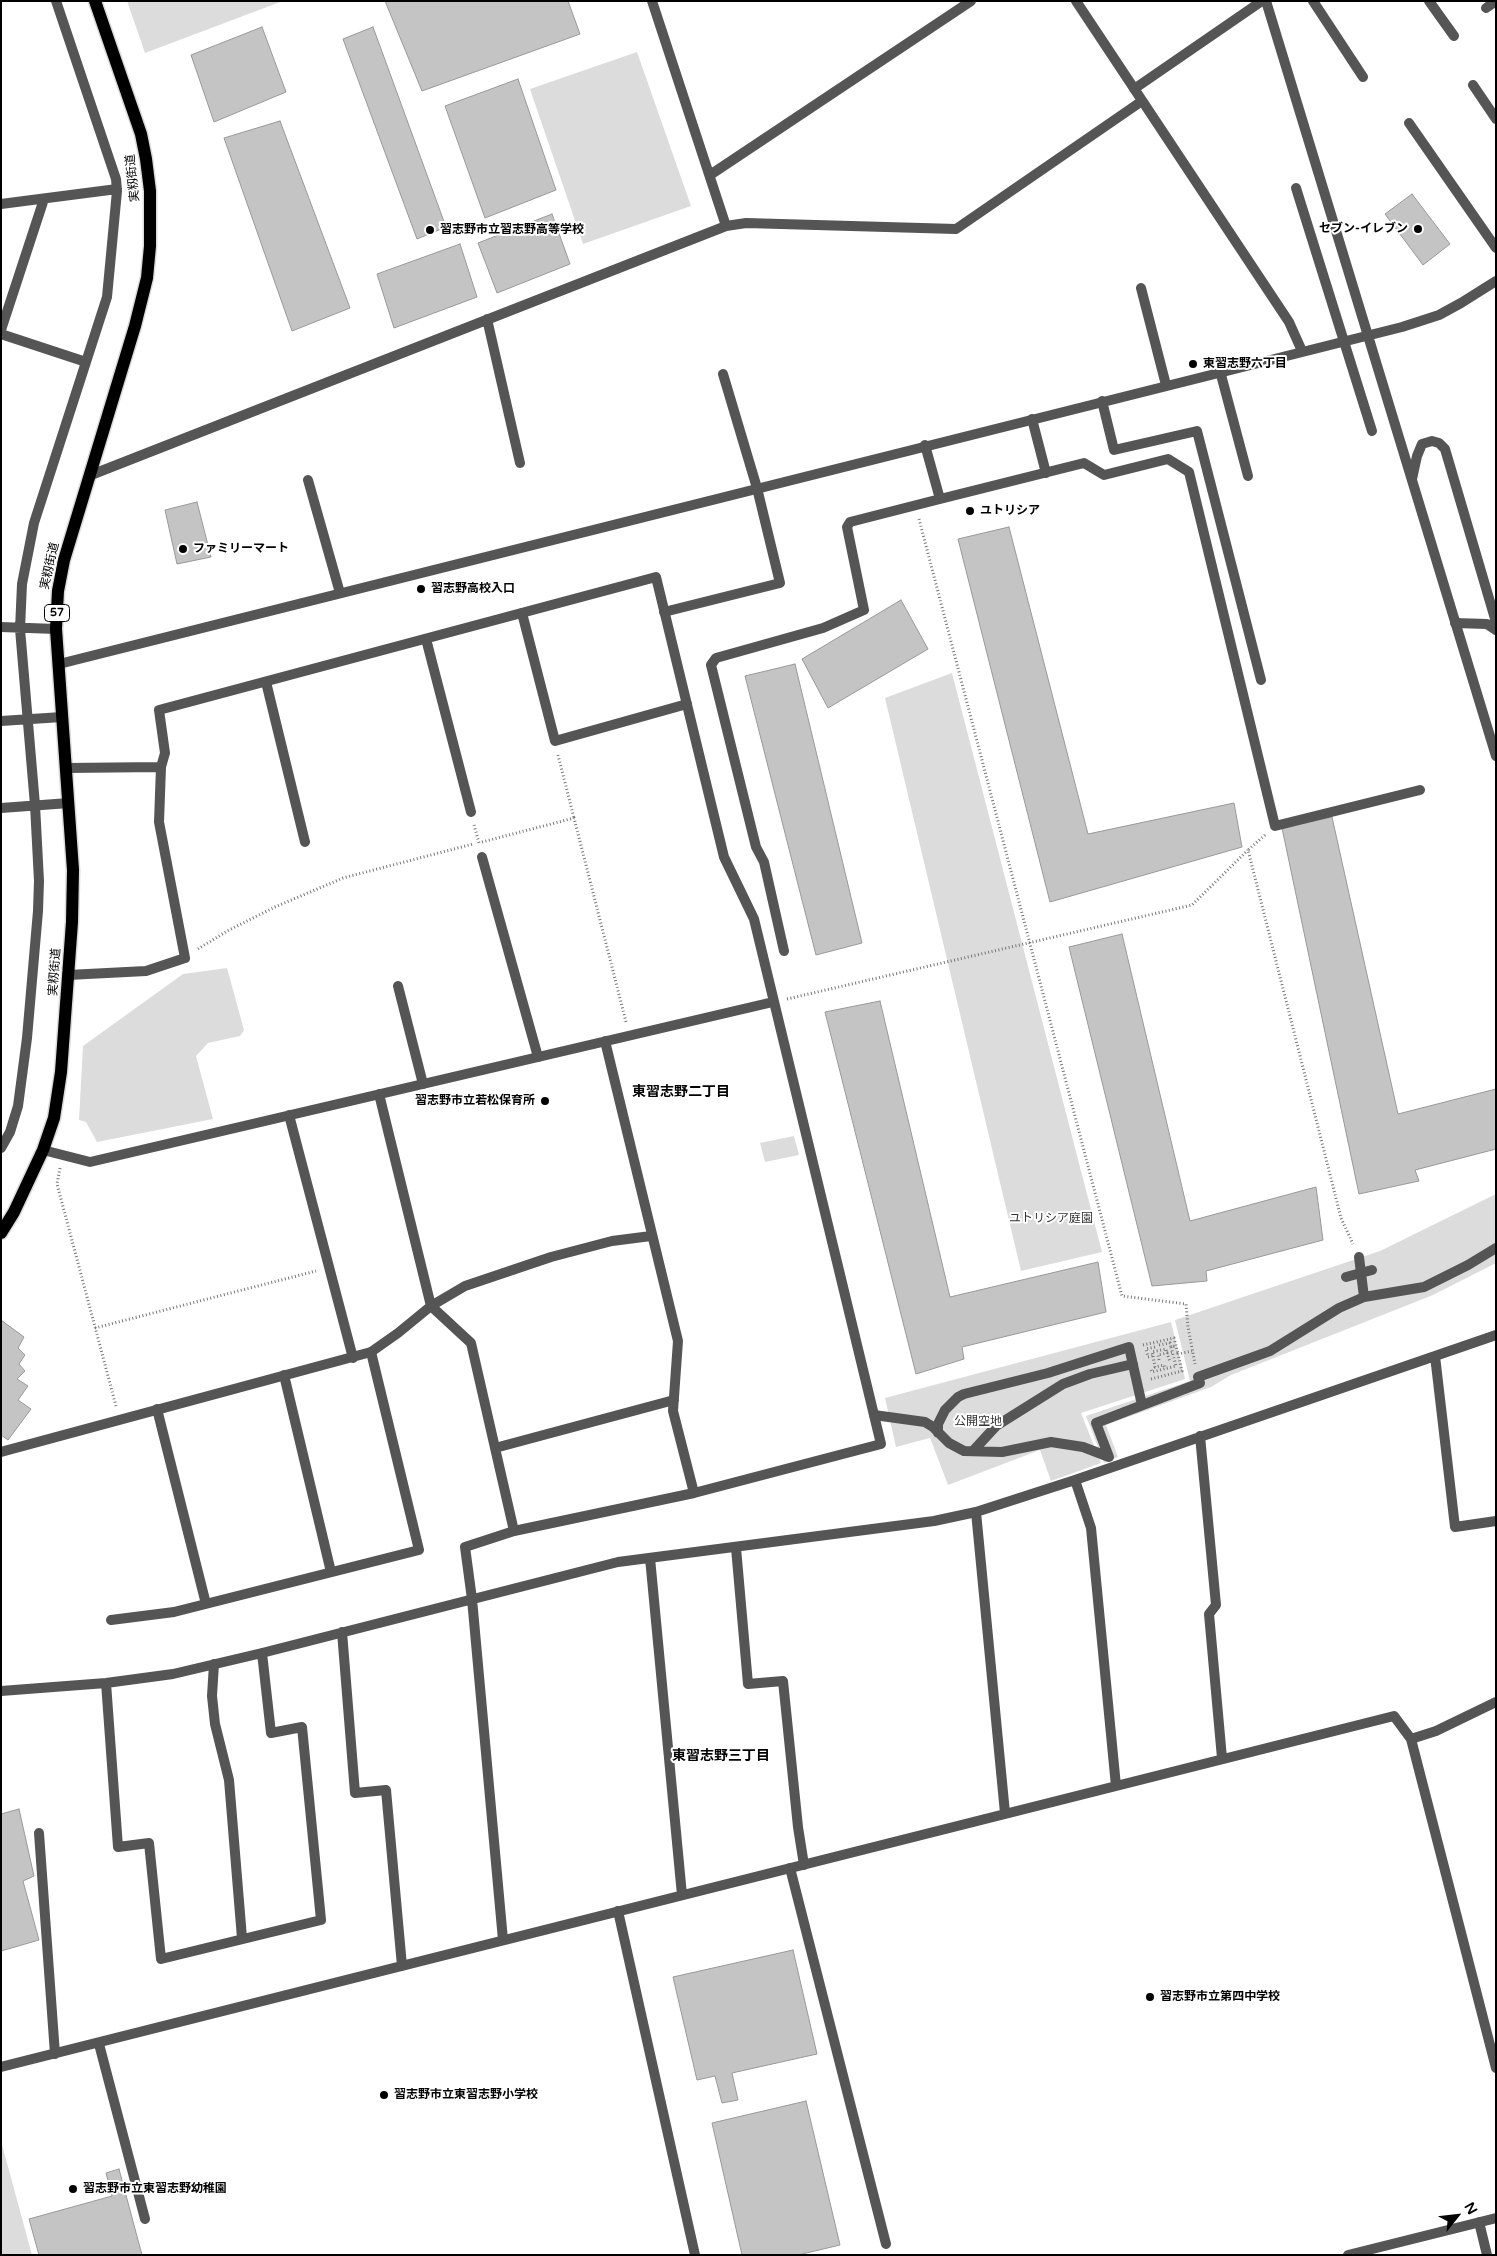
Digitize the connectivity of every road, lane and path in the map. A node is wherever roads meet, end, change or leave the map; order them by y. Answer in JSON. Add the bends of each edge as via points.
{"nodes":[{"id":1,"x":56,"y":1,"type":"edge"},
{"id":2,"x":95,"y":1,"type":"edge"},
{"id":3,"x":972,"y":1,"type":"edge"},
{"id":4,"x":1076,"y":1,"type":"edge"},
{"id":5,"x":1264,"y":1,"type":"edge"},
{"id":6,"x":1312,"y":1,"type":"edge"},
{"id":7,"x":1429,"y":1,"type":"edge"},
{"id":8,"x":1496,"y":1,"type":"edge"},
{"id":9,"x":654,"y":2,"type":"edge"},
{"id":10,"x":1486,"y":8,"type":"dead end"},
{"id":11,"x":1454,"y":36,"type":"dead end"},
{"id":12,"x":1363,"y":77,"type":"dead end"},
{"id":13,"x":1473,"y":85,"type":"dead end"},
{"id":14,"x":1134,"y":89,"type":"junction"},
{"id":15,"x":1142,"y":101,"type":"junction"},
{"id":16,"x":1496,"y":119,"type":"edge"},
{"id":17,"x":1409,"y":123,"type":"dead end"},
{"id":18,"x":710,"y":175,"type":"junction"},
{"id":19,"x":1296,"y":188,"type":"dead end"},
{"id":20,"x":117,"y":189,"type":"junction"},
{"id":21,"x":44,"y":199,"type":"junction"},
{"id":22,"x":1,"y":208,"type":"edge"},
{"id":23,"x":726,"y":226,"type":"junction"},
{"id":24,"x":1496,"y":248,"type":"edge"},
{"id":25,"x":1496,"y":281,"type":"edge"},
{"id":26,"x":1141,"y":288,"type":"dead end"},
{"id":27,"x":487,"y":319,"type":"junction"},
{"id":28,"x":1,"y":330,"type":"edge"},
{"id":29,"x":1,"y":334,"type":"edge"},
{"id":30,"x":1368,"y":335,"type":"junction"},
{"id":31,"x":1302,"y":351,"type":"junction"},
{"id":32,"x":86,"y":362,"type":"junction"},
{"id":33,"x":1220,"y":371,"type":"junction"},
{"id":34,"x":723,"y":374,"type":"dead end"},
{"id":35,"x":1166,"y":385,"type":"junction"},
{"id":36,"x":1102,"y":401,"type":"junction"},
{"id":37,"x":1032,"y":418,"type":"junction"},
{"id":38,"x":1372,"y":431,"type":"dead end"},
{"id":39,"x":925,"y":445,"type":"junction"},
{"id":40,"x":520,"y":462,"type":"dead end"},
{"id":41,"x":1046,"y":473,"type":"junction"},
{"id":42,"x":91,"y":475,"type":"junction"},
{"id":43,"x":1248,"y":476,"type":"dead end"},
{"id":44,"x":1412,"y":479,"type":"junction"},
{"id":45,"x":308,"y":480,"type":"dead end"},
{"id":46,"x":757,"y":488,"type":"junction"},
{"id":47,"x":940,"y":499,"type":"junction"},
{"id":48,"x":916,"y":505,"type":"junction"},
{"id":49,"x":340,"y":593,"type":"junction"},
{"id":50,"x":664,"y":612,"type":"junction"},
{"id":51,"x":522,"y":613,"type":"junction"},
{"id":52,"x":1496,"y":622,"type":"edge"},
{"id":53,"x":1456,"y":623,"type":"junction"},
{"id":54,"x":1,"y":628,"type":"edge"},
{"id":55,"x":20,"y":629,"type":"junction"},
{"id":56,"x":56,"y":629,"type":"junction"},
{"id":57,"x":1496,"y":630,"type":"edge"},
{"id":58,"x":426,"y":639,"type":"junction"},
{"id":59,"x":58,"y":664,"type":"junction"},
{"id":60,"x":1261,"y":680,"type":"dead end"},
{"id":61,"x":266,"y":682,"type":"junction"},
{"id":62,"x":687,"y":704,"type":"junction"},
{"id":63,"x":62,"y":717,"type":"junction"},
{"id":64,"x":28,"y":719,"type":"junction"},
{"id":65,"x":1,"y":721,"type":"edge"},
{"id":66,"x":555,"y":741,"type":"junction"},
{"id":67,"x":1496,"y":756,"type":"edge"},
{"id":68,"x":66,"y":768,"type":"junction"},
{"id":69,"x":161,"y":768,"type":"junction"},
{"id":70,"x":1420,"y":790,"type":"dead end"},
{"id":71,"x":69,"y":803,"type":"junction"},
{"id":72,"x":35,"y":805,"type":"junction"},
{"id":73,"x":1,"y":808,"type":"edge"},
{"id":74,"x":471,"y":812,"type":"joint"},
{"id":75,"x":574,"y":818,"type":"junction"},
{"id":76,"x":1275,"y":826,"type":"junction"},
{"id":77,"x":306,"y":842,"type":"dead end"},
{"id":78,"x":478,"y":843,"type":"junction"},
{"id":79,"x":1248,"y":850,"type":"junction"},
{"id":80,"x":482,"y":856,"type":"joint"},
{"id":81,"x":1030,"y":943,"type":"junction"},
{"id":82,"x":784,"y":951,"type":"dead end"},
{"id":83,"x":185,"y":958,"type":"junction"},
{"id":84,"x":68,"y":975,"type":"junction"},
{"id":85,"x":398,"y":986,"type":"dead end"},
{"id":86,"x":773,"y":1002,"type":"junction"},
{"id":87,"x":629,"y":1036,"type":"junction"},
{"id":88,"x":605,"y":1041,"type":"junction"},
{"id":89,"x":538,"y":1057,"type":"junction"},
{"id":90,"x":423,"y":1084,"type":"junction"},
{"id":91,"x":379,"y":1094,"type":"junction"},
{"id":92,"x":289,"y":1115,"type":"junction"},
{"id":93,"x":1,"y":1148,"type":"edge"},
{"id":94,"x":43,"y":1150,"type":"junction"},
{"id":95,"x":63,"y":1155,"type":"junction"},
{"id":96,"x":1,"y":1233,"type":"edge"},
{"id":97,"x":651,"y":1236,"type":"junction"},
{"id":98,"x":1496,"y":1248,"type":"edge"},
{"id":99,"x":1359,"y":1257,"type":"joint"},
{"id":100,"x":329,"y":1268,"type":"junction"},
{"id":101,"x":1372,"y":1270,"type":"dead end"},
{"id":102,"x":1361,"y":1273,"type":"junction"},
{"id":103,"x":1346,"y":1277,"type":"dead end"},
{"id":104,"x":1364,"y":1297,"type":"junction"},
{"id":105,"x":431,"y":1306,"type":"junction"},
{"id":106,"x":95,"y":1328,"type":"junction"},
{"id":107,"x":1496,"y":1335,"type":"edge"},
{"id":108,"x":1176,"y":1346,"type":"junction"},
{"id":109,"x":1171,"y":1347,"type":"junction"},
{"id":110,"x":1192,"y":1351,"type":"junction"},
{"id":111,"x":371,"y":1352,"type":"junction"},
{"id":112,"x":1172,"y":1352,"type":"junction"},
{"id":113,"x":1167,"y":1353,"type":"junction"},
{"id":114,"x":1178,"y":1354,"type":"junction"},
{"id":115,"x":1153,"y":1356,"type":"junction"},
{"id":116,"x":1435,"y":1356,"type":"junction"},
{"id":117,"x":353,"y":1358,"type":"junction"},
{"id":118,"x":1159,"y":1360,"type":"dead end"},
{"id":119,"x":1144,"y":1362,"type":"dead end"},
{"id":120,"x":1170,"y":1362,"type":"dead end"},
{"id":121,"x":1149,"y":1363,"type":"dead end"},
{"id":122,"x":1133,"y":1364,"type":"junction"},
{"id":123,"x":1165,"y":1369,"type":"junction"},
{"id":124,"x":1146,"y":1372,"type":"dead end"},
{"id":125,"x":284,"y":1376,"type":"junction"},
{"id":126,"x":1198,"y":1377,"type":"junction"},
{"id":127,"x":674,"y":1400,"type":"junction"},
{"id":128,"x":1142,"y":1405,"type":"junction"},
{"id":129,"x":157,"y":1409,"type":"junction"},
{"id":130,"x":874,"y":1416,"type":"junction"},
{"id":131,"x":119,"y":1419,"type":"junction"},
{"id":132,"x":938,"y":1433,"type":"junction"},
{"id":133,"x":1200,"y":1436,"type":"junction"},
{"id":134,"x":495,"y":1448,"type":"junction"},
{"id":135,"x":973,"y":1451,"type":"junction"},
{"id":136,"x":1,"y":1452,"type":"edge"},
{"id":137,"x":1075,"y":1480,"type":"junction"},
{"id":138,"x":694,"y":1493,"type":"junction"},
{"id":139,"x":976,"y":1512,"type":"junction"},
{"id":140,"x":1496,"y":1521,"type":"edge"},
{"id":141,"x":514,"y":1530,"type":"junction"},
{"id":142,"x":736,"y":1548,"type":"junction"},
{"id":143,"x":650,"y":1558,"type":"junction"},
{"id":144,"x":331,"y":1572,"type":"junction"},
{"id":145,"x":472,"y":1599,"type":"junction"},
{"id":146,"x":206,"y":1604,"type":"junction"},
{"id":147,"x":111,"y":1620,"type":"dead end"},
{"id":148,"x":342,"y":1632,"type":"junction"},
{"id":149,"x":262,"y":1653,"type":"junction"},
{"id":150,"x":214,"y":1664,"type":"junction"},
{"id":151,"x":106,"y":1682,"type":"junction"},
{"id":152,"x":1,"y":1691,"type":"edge"},
{"id":153,"x":1496,"y":1702,"type":"edge"},
{"id":154,"x":1411,"y":1739,"type":"junction"},
{"id":155,"x":1222,"y":1758,"type":"junction"},
{"id":156,"x":1116,"y":1786,"type":"junction"},
{"id":157,"x":1005,"y":1812,"type":"junction"},
{"id":158,"x":39,"y":1834,"type":"dead end"},
{"id":159,"x":804,"y":1865,"type":"junction"},
{"id":160,"x":790,"y":1868,"type":"junction"},
{"id":161,"x":682,"y":1895,"type":"junction"},
{"id":162,"x":618,"y":1911,"type":"junction"},
{"id":163,"x":242,"y":1938,"type":"junction"},
{"id":164,"x":503,"y":1940,"type":"junction"},
{"id":165,"x":402,"y":1966,"type":"junction"},
{"id":166,"x":1491,"y":2026,"type":"edge"},
{"id":167,"x":99,"y":2044,"type":"junction"},
{"id":168,"x":55,"y":2054,"type":"junction"},
{"id":169,"x":1,"y":2068,"type":"edge"},
{"id":170,"x":1496,"y":2068,"type":"edge"},
{"id":171,"x":1496,"y":2218,"type":"edge"},
{"id":172,"x":145,"y":2219,"type":"dead end"},
{"id":173,"x":1478,"y":2222,"type":"junction"},
{"id":174,"x":886,"y":2244,"type":"dead end"},
{"id":175,"x":695,"y":2255,"type":"edge"},
{"id":176,"x":1348,"y":2255,"type":"edge"},
{"id":177,"x":1487,"y":2255,"type":"edge"}],
"edges":[{"from":1,"to":20,"type":"street"},
{"from":2,"to":42,"type":"main road","name":"実籾街道","number":"57","via":[[140,134],[146,159],[151,223],[147,278]]},
{"from":3,"to":18,"type":"street"},
{"from":4,"to":14,"type":"street"},
{"from":5,"to":14,"type":"street"},
{"from":5,"to":30,"type":"street"},
{"from":6,"to":12,"type":"street"},
{"from":7,"to":11,"type":"street"},
{"from":8,"to":10,"type":"street"},
{"from":9,"to":18,"type":"street"},
{"from":13,"to":16,"type":"street"},
{"from":14,"to":15,"type":"street"},
{"from":15,"to":23,"type":"street","via":[[956,229],[746,222]]},
{"from":15,"to":31,"type":"street","via":[[1289,322]]},
{"from":17,"to":24,"type":"street"},
{"from":18,"to":23,"type":"street"},
{"from":19,"to":38,"type":"street","bridge":true},
{"from":20,"to":21,"type":"street"},
{"from":20,"to":32,"type":"street","via":[[107,297]]},
{"from":21,"to":22,"type":"street"},
{"from":21,"to":28,"type":"street"},
{"from":23,"to":27,"type":"street"},
{"from":25,"to":30,"type":"street","via":[[1439,315]]},
{"from":26,"to":35,"type":"street"},
{"from":27,"to":40,"type":"street"},
{"from":27,"to":42,"type":"street"},
{"from":29,"to":32,"type":"street"},
{"from":30,"to":31,"type":"street"},
{"from":30,"to":44,"type":"street"},
{"from":31,"to":33,"type":"street"},
{"from":32,"to":55,"type":"street","via":[[34,523],[22,584]]},
{"from":33,"to":35,"type":"street"},
{"from":33,"to":43,"type":"street"},
{"from":34,"to":46,"type":"street"},
{"from":35,"to":36,"type":"street"},
{"from":36,"to":37,"type":"street"},
{"from":36,"to":60,"type":"street","via":[[1114,450],[1196,431]]},
{"from":37,"to":39,"type":"street"},
{"from":37,"to":41,"type":"street"},
{"from":39,"to":46,"type":"street"},
{"from":39,"to":47,"type":"street"},
{"from":41,"to":47,"type":"street"},
{"from":41,"to":76,"type":"street","via":[[1084,463],[1104,475],[1168,459],[1189,472]]},
{"from":42,"to":56,"type":"main road","name":"実籾街道","number":"57","via":[[64,560]]},
{"from":44,"to":52,"type":"street","via":[[1422,444],[1439,443],[1445,449]]},
{"from":44,"to":53,"type":"street"},
{"from":45,"to":49,"type":"street"},
{"from":46,"to":49,"type":"street"},
{"from":46,"to":50,"type":"street","via":[[780,583]]},
{"from":47,"to":48,"type":"street"},
{"from":48,"to":81,"type":"path"},
{"from":48,"to":82,"type":"street","via":[[850,522],[847,528],[864,610],[823,628],[716,658],[711,665],[756,847],[764,862]]},
{"from":49,"to":59,"type":"street"},
{"from":50,"to":51,"type":"street","via":[[656,577]]},
{"from":50,"to":62,"type":"street"},
{"from":51,"to":58,"type":"street"},
{"from":51,"to":66,"type":"street"},
{"from":53,"to":57,"type":"street","via":[[1487,624]]},
{"from":53,"to":67,"type":"street"},
{"from":54,"to":55,"type":"street"},
{"from":55,"to":56,"type":"street"},
{"from":55,"to":64,"type":"street"},
{"from":56,"to":59,"type":"main road","name":"実籾街道","number":"57"},
{"from":58,"to":61,"type":"street"},
{"from":58,"to":74,"type":"street"},
{"from":59,"to":63,"type":"main road","name":"実籾街道","number":"57"},
{"from":61,"to":69,"type":"street","via":[[159,710],[165,753]]},
{"from":61,"to":77,"type":"street"},
{"from":62,"to":66,"type":"street"},
{"from":62,"to":86,"type":"street","via":[[724,857],[754,919]]},
{"from":63,"to":64,"type":"street"},
{"from":63,"to":68,"type":"main road","name":"実籾街道","number":"57"},
{"from":64,"to":65,"type":"street"},
{"from":64,"to":72,"type":"street"},
{"from":66,"to":75,"type":"path"},
{"from":68,"to":69,"type":"street"},
{"from":68,"to":71,"type":"main road","name":"実籾街道","number":"57"},
{"from":69,"to":83,"type":"street","via":[[159,822]]},
{"from":70,"to":76,"type":"street"},
{"from":71,"to":72,"type":"street"},
{"from":71,"to":84,"type":"main road","name":"実籾街道","number":"57","via":[[73,870]]},
{"from":72,"to":73,"type":"street"},
{"from":72,"to":93,"type":"street","via":[[38,911],[27,1038],[18,1106]]},
{"from":74,"to":78,"type":"path"},
{"from":75,"to":78,"type":"path"},
{"from":75,"to":87,"type":"path"},
{"from":76,"to":79,"type":"path"},
{"from":78,"to":80,"type":"path"},
{"from":78,"to":83,"type":"path","via":[[343,878],[276,906]]},
{"from":79,"to":81,"type":"path","via":[[1192,905]]},
{"from":79,"to":99,"type":"path","via":[[1342,1218]]},
{"from":80,"to":89,"type":"street"},
{"from":81,"to":86,"type":"path"},
{"from":81,"to":110,"type":"path","via":[[1122,1296],[1186,1304]]},
{"from":83,"to":84,"type":"street","via":[[146,971]]},
{"from":84,"to":94,"type":"main road","name":"実籾街道","number":"57","via":[[61,1072],[54,1118]]},
{"from":85,"to":90,"type":"street"},
{"from":86,"to":87,"type":"street"},
{"from":86,"to":130,"type":"street"},
{"from":87,"to":88,"type":"street"},
{"from":88,"to":89,"type":"street"},
{"from":88,"to":97,"type":"street"},
{"from":89,"to":90,"type":"street"},
{"from":90,"to":91,"type":"street"},
{"from":91,"to":92,"type":"street"},
{"from":91,"to":105,"type":"street"},
{"from":92,"to":95,"type":"street","via":[[90,1162]]},
{"from":92,"to":100,"type":"street"},
{"from":94,"to":95,"type":"street"},
{"from":94,"to":96,"type":"main road","name":"実籾街道","number":"57"},
{"from":95,"to":106,"type":"path","via":[[57,1184]]},
{"from":97,"to":105,"type":"street","via":[[612,1241],[551,1257],[465,1286]]},
{"from":97,"to":127,"type":"street","via":[[678,1342]]},
{"from":98,"to":104,"type":"street","via":[[1424,1287]]},
{"from":99,"to":102,"type":"street"},
{"from":100,"to":106,"type":"path"},
{"from":100,"to":117,"type":"street"},
{"from":101,"to":102,"type":"street"},
{"from":102,"to":103,"type":"street"},
{"from":102,"to":104,"type":"street"},
{"from":104,"to":126,"type":"street","via":[[1339,1308],[1270,1352]]},
{"from":105,"to":111,"type":"street"},
{"from":105,"to":134,"type":"street","via":[[471,1343]]},
{"from":106,"to":131,"type":"path"},
{"from":107,"to":116,"type":"street"},
{"from":108,"to":109,"type":"path"},
{"from":108,"to":114,"type":"path"},
{"from":108,"to":119,"type":"path","via":[[1174,1338],[1140,1345]]},
{"from":109,"to":112,"type":"path"},
{"from":109,"to":115,"type":"path","via":[[1170,1343],[1146,1349],[1148,1357]]},
{"from":110,"to":114,"type":"path"},
{"from":110,"to":126,"type":"path"},
{"from":111,"to":117,"type":"street"},
{"from":111,"to":144,"type":"street","via":[[419,1550]]},
{"from":112,"to":113,"type":"path"},
{"from":112,"to":123,"type":"path","via":[[1176,1366]]},
{"from":113,"to":115,"type":"path","via":[[1166,1348],[1152,1352]]},
{"from":113,"to":118,"type":"path","via":[[1158,1356]]},
{"from":113,"to":120,"type":"path"},
{"from":114,"to":124,"type":"path","via":[[1182,1371],[1148,1380]]},
{"from":115,"to":123,"type":"path","via":[[1155,1367],[1164,1365]]},
{"from":116,"to":133,"type":"street"},
{"from":116,"to":140,"type":"street","via":[[1456,1527]]},
{"from":117,"to":125,"type":"street"},
{"from":121,"to":123,"type":"path","via":[[1152,1372]]},
{"from":122,"to":128,"type":"street"},
{"from":122,"to":132,"type":"street","via":[[1129,1347],[1048,1373],[964,1394],[945,1410],[938,1424]]},
{"from":122,"to":135,"type":"street","via":[[1063,1384],[996,1426]]},
{"from":125,"to":129,"type":"street"},
{"from":125,"to":144,"type":"street"},
{"from":126,"to":128,"type":"street","via":[[1200,1383]]},
{"from":127,"to":134,"type":"street"},
{"from":127,"to":138,"type":"street","via":[[673,1411]]},
{"from":128,"to":135,"type":"street","via":[[1096,1423],[1109,1457],[1083,1447],[1051,1442],[1002,1452]]},
{"from":129,"to":131,"type":"street"},
{"from":129,"to":146,"type":"street"},
{"from":130,"to":132,"type":"street","via":[[925,1422]]},
{"from":130,"to":138,"type":"street","via":[[881,1444]]},
{"from":131,"to":136,"type":"street"},
{"from":132,"to":135,"type":"street","via":[[956,1448]]},
{"from":133,"to":137,"type":"street"},
{"from":133,"to":155,"type":"street","via":[[1216,1605],[1209,1614]]},
{"from":134,"to":141,"type":"street"},
{"from":137,"to":139,"type":"street"},
{"from":137,"to":156,"type":"street","via":[[1091,1528]]},
{"from":138,"to":141,"type":"street"},
{"from":139,"to":142,"type":"street","via":[[934,1521]]},
{"from":139,"to":157,"type":"street"},
{"from":141,"to":145,"type":"street","via":[[465,1547]]},
{"from":142,"to":143,"type":"street"},
{"from":142,"to":159,"type":"street","via":[[748,1684],[783,1682]]},
{"from":143,"to":145,"type":"street","via":[[618,1562]]},
{"from":143,"to":161,"type":"street"},
{"from":144,"to":146,"type":"street"},
{"from":145,"to":148,"type":"street"},
{"from":145,"to":164,"type":"street"},
{"from":146,"to":147,"type":"street","via":[[174,1612]]},
{"from":148,"to":149,"type":"street"},
{"from":148,"to":165,"type":"street","via":[[355,1793],[386,1790]]},
{"from":149,"to":150,"type":"street"},
{"from":149,"to":163,"type":"street","via":[[271,1733],[302,1727],[321,1920]]},
{"from":150,"to":151,"type":"street","via":[[173,1674]]},
{"from":150,"to":163,"type":"street","via":[[212,1696],[229,1780]]},
{"from":151,"to":152,"type":"street"},
{"from":151,"to":163,"type":"street","via":[[118,1848],[148,1843],[161,1959]]},
{"from":153,"to":154,"type":"street","via":[[1436,1731]]},
{"from":154,"to":155,"type":"street","via":[[1394,1716]]},
{"from":154,"to":166,"type":"street"},
{"from":155,"to":156,"type":"street"},
{"from":156,"to":157,"type":"street"},
{"from":157,"to":159,"type":"street"},
{"from":158,"to":168,"type":"street"},
{"from":159,"to":160,"type":"street"},
{"from":160,"to":161,"type":"street"},
{"from":160,"to":174,"type":"street"},
{"from":161,"to":162,"type":"street"},
{"from":162,"to":164,"type":"street"},
{"from":162,"to":175,"type":"street"},
{"from":164,"to":165,"type":"street"},
{"from":165,"to":167,"type":"street"},
{"from":166,"to":170,"type":"street"},
{"from":167,"to":168,"type":"street"},
{"from":167,"to":172,"type":"street"},
{"from":168,"to":169,"type":"street"},
{"from":171,"to":173,"type":"street"},
{"from":173,"to":176,"type":"street"},
{"from":173,"to":177,"type":"street"}]}
